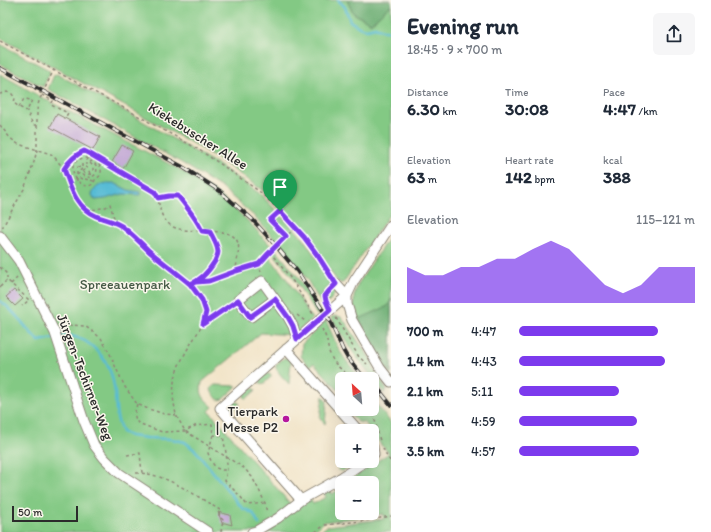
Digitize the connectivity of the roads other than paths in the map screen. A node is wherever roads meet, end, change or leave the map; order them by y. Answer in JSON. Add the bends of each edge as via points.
{"nodes":[{"id":1,"x":391,"y":225,"type":"edge"},
{"id":2,"x":0,"y":236,"type":"edge"},
{"id":3,"x":336,"y":284,"type":"road end"},
{"id":4,"x":347,"y":296,"type":"junction"},
{"id":5,"x":275,"y":299,"type":"junction"},
{"id":6,"x":297,"y":339,"type":"junction"},
{"id":7,"x":286,"y":349,"type":"junction"},
{"id":8,"x":391,"y":382,"type":"edge"},
{"id":9,"x":353,"y":424,"type":"edge"},
{"id":10,"x":355,"y":468,"type":"edge"},
{"id":11,"x":301,"y":500,"type":"junction"},
{"id":12,"x":208,"y":532,"type":"edge"},
{"id":13,"x":252,"y":532,"type":"edge"}],
"edges":[{"from":1,"to":4,"type":"street"},
{"from":2,"to":12,"type":"street","name":"Jürgen-Tschirner-Weg","via":[[19,261],[54,331],[94,445],[119,473]]},
{"from":3,"to":4,"type":"street"},
{"from":4,"to":6,"type":"street"},
{"from":4,"to":8,"type":"street","via":[[352,320]]},
{"from":5,"to":5,"type":"street","via":[[262,282],[238,300],[250,317]]},
{"from":5,"to":6,"type":"street","via":[[282,315],[293,326]]},
{"from":6,"to":7,"type":"street"},
{"from":7,"to":9,"type":"street"},
{"from":7,"to":11,"type":"street","via":[[220,408]]},
{"from":10,"to":11,"type":"street"},
{"from":11,"to":13,"type":"street"}]}
